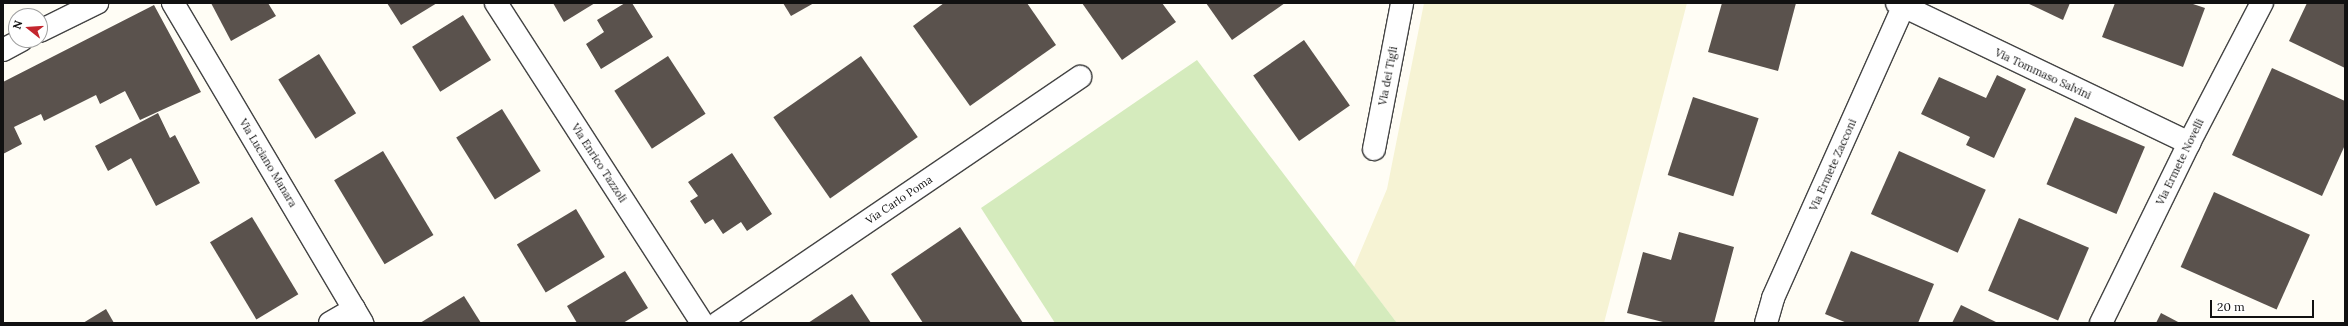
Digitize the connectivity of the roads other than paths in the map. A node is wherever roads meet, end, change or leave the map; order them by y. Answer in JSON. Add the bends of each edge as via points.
{"nodes":[{"id":1,"x":97,"y":3,"type":"edge"},
{"id":2,"x":173,"y":3,"type":"edge"},
{"id":3,"x":496,"y":3,"type":"edge"},
{"id":4,"x":1402,"y":3,"type":"edge"},
{"id":5,"x":2262,"y":3,"type":"edge"},
{"id":6,"x":1900,"y":5,"type":"edge"},
{"id":7,"x":48,"y":27,"type":"edge"},
{"id":8,"x":1080,"y":77,"type":"dead end"},
{"id":9,"x":2189,"y":143,"type":"junction"},
{"id":10,"x":1374,"y":149,"type":"dead end"},
{"id":11,"x":358,"y":316,"type":"edge"},
{"id":12,"x":330,"y":323,"type":"edge"},
{"id":13,"x":702,"y":323,"type":"edge"},
{"id":14,"x":718,"y":323,"type":"edge"},
{"id":15,"x":1766,"y":323,"type":"edge"},
{"id":16,"x":2101,"y":323,"type":"edge"}],
"edges":[{"from":1,"to":7,"type":"street"},
{"from":2,"to":11,"type":"street","name":"Via Luciano Manara"},
{"from":3,"to":13,"type":"street","name":"Via Enrico Tazzoli"},
{"from":4,"to":10,"type":"street","name":"Via dei Tigli"},
{"from":5,"to":9,"type":"street","name":"Via Ermete Novelli"},
{"from":6,"to":9,"type":"street","name":"Via Tommaso Salvini"},
{"from":6,"to":15,"type":"street","name":"Via Ermete Zacconi","via":[[1773,298]]},
{"from":8,"to":14,"type":"street","name":"Via Carlo Poma"},
{"from":9,"to":16,"type":"street","name":"Via Ermete Novelli"},
{"from":11,"to":12,"type":"street"}]}
